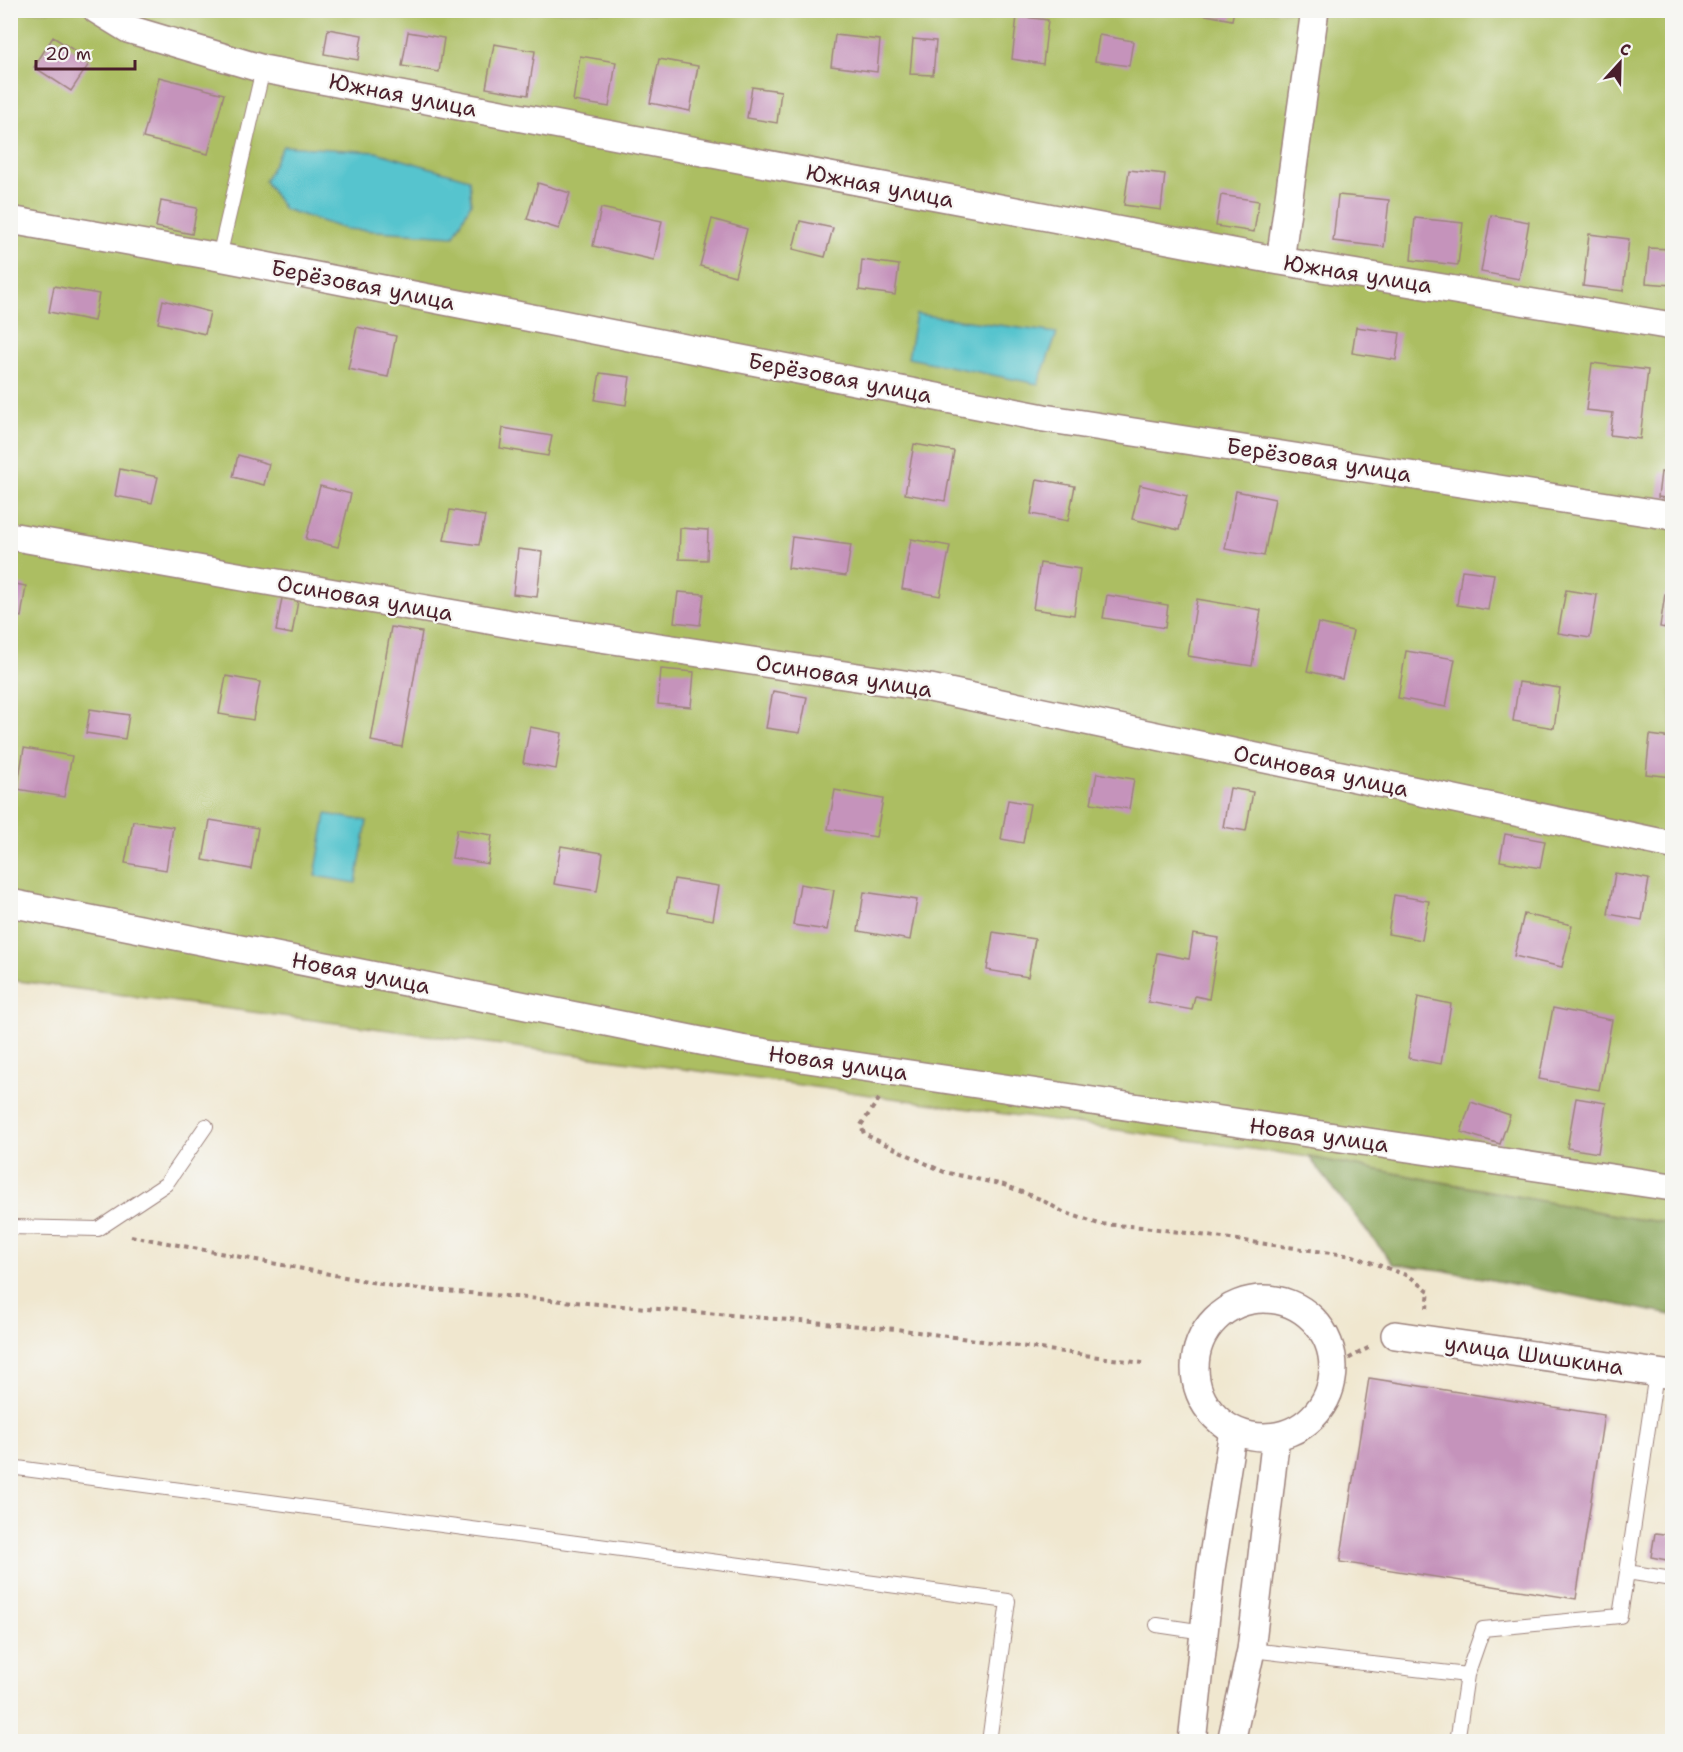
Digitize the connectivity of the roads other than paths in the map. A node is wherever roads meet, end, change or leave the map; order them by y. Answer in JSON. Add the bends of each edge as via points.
{"nodes":[{"id":1,"x":97,"y":10,"type":"edge"},
{"id":2,"x":1315,"y":10,"type":"edge"},
{"id":3,"x":263,"y":69,"type":"junction"},
{"id":4,"x":10,"y":220,"type":"edge"},
{"id":5,"x":219,"y":257,"type":"junction"},
{"id":6,"x":1280,"y":261,"type":"junction"},
{"id":7,"x":1672,"y":326,"type":"edge"},
{"id":8,"x":1672,"y":516,"type":"edge"},
{"id":9,"x":10,"y":536,"type":"edge"},
{"id":10,"x":1672,"y":845,"type":"edge"},
{"id":11,"x":10,"y":903,"type":"edge"},
{"id":12,"x":206,"y":1126,"type":"dead end"},
{"id":13,"x":1672,"y":1187,"type":"edge"},
{"id":14,"x":10,"y":1227,"type":"edge"},
{"id":15,"x":1395,"y":1335,"type":"road end"},
{"id":16,"x":1664,"y":1374,"type":"edge"},
{"id":17,"x":1233,"y":1430,"type":"junction"},
{"id":18,"x":1276,"y":1436,"type":"junction"},
{"id":19,"x":10,"y":1467,"type":"edge"},
{"id":20,"x":1628,"y":1572,"type":"junction"},
{"id":21,"x":1672,"y":1579,"type":"edge"},
{"id":22,"x":1157,"y":1625,"type":"dead end"},
{"id":23,"x":1203,"y":1632,"type":"junction"},
{"id":24,"x":1251,"y":1650,"type":"junction"},
{"id":25,"x":1467,"y":1675,"type":"junction"},
{"id":26,"x":989,"y":1742,"type":"edge"},
{"id":27,"x":1192,"y":1742,"type":"edge"},
{"id":28,"x":1231,"y":1742,"type":"edge"},
{"id":29,"x":1457,"y":1742,"type":"edge"}],
"edges":[{"from":1,"to":3,"type":"street","name":"Южная улица","via":[[128,29]]},
{"from":2,"to":6,"type":"street"},
{"from":3,"to":5,"type":"lane"},
{"from":3,"to":6,"type":"street","name":"Южная улица"},
{"from":4,"to":5,"type":"street","name":"Берёзовая улица"},
{"from":5,"to":8,"type":"street","name":"Берёзовая улица","via":[[1044,418]]},
{"from":6,"to":7,"type":"street","name":"Южная улица"},
{"from":9,"to":10,"type":"street","name":"Осиновая улица","via":[[534,628],[930,688]]},
{"from":11,"to":13,"type":"street","name":"Новая улица","via":[[741,1049]]},
{"from":12,"to":14,"type":"lane","via":[[166,1184],[98,1229]]},
{"from":15,"to":16,"type":"street","name":"улица Шишкина"},
{"from":16,"to":20,"type":"lane"},
{"from":17,"to":18,"type":"street","via":[[1257,1437]]},
{"from":17,"to":18,"type":"street","via":[[1219,1421],[1200,1395],[1195,1379],[1197,1347],[1204,1331],[1227,1308],[1241,1301],[1274,1298],[1290,1303],[1316,1322],[1325,1335],[1334,1366],[1332,1383],[1318,1412],[1291,1432]]},
{"from":17,"to":23,"type":"street"},
{"from":18,"to":24,"type":"street"},
{"from":19,"to":26,"type":"lane","via":[[1008,1601]]},
{"from":20,"to":21,"type":"lane"},
{"from":20,"to":25,"type":"lane","via":[[1620,1616],[1483,1629]]},
{"from":22,"to":23,"type":"lane"},
{"from":23,"to":27,"type":"street"},
{"from":24,"to":25,"type":"lane"},
{"from":24,"to":28,"type":"street"},
{"from":25,"to":29,"type":"lane"}]}
